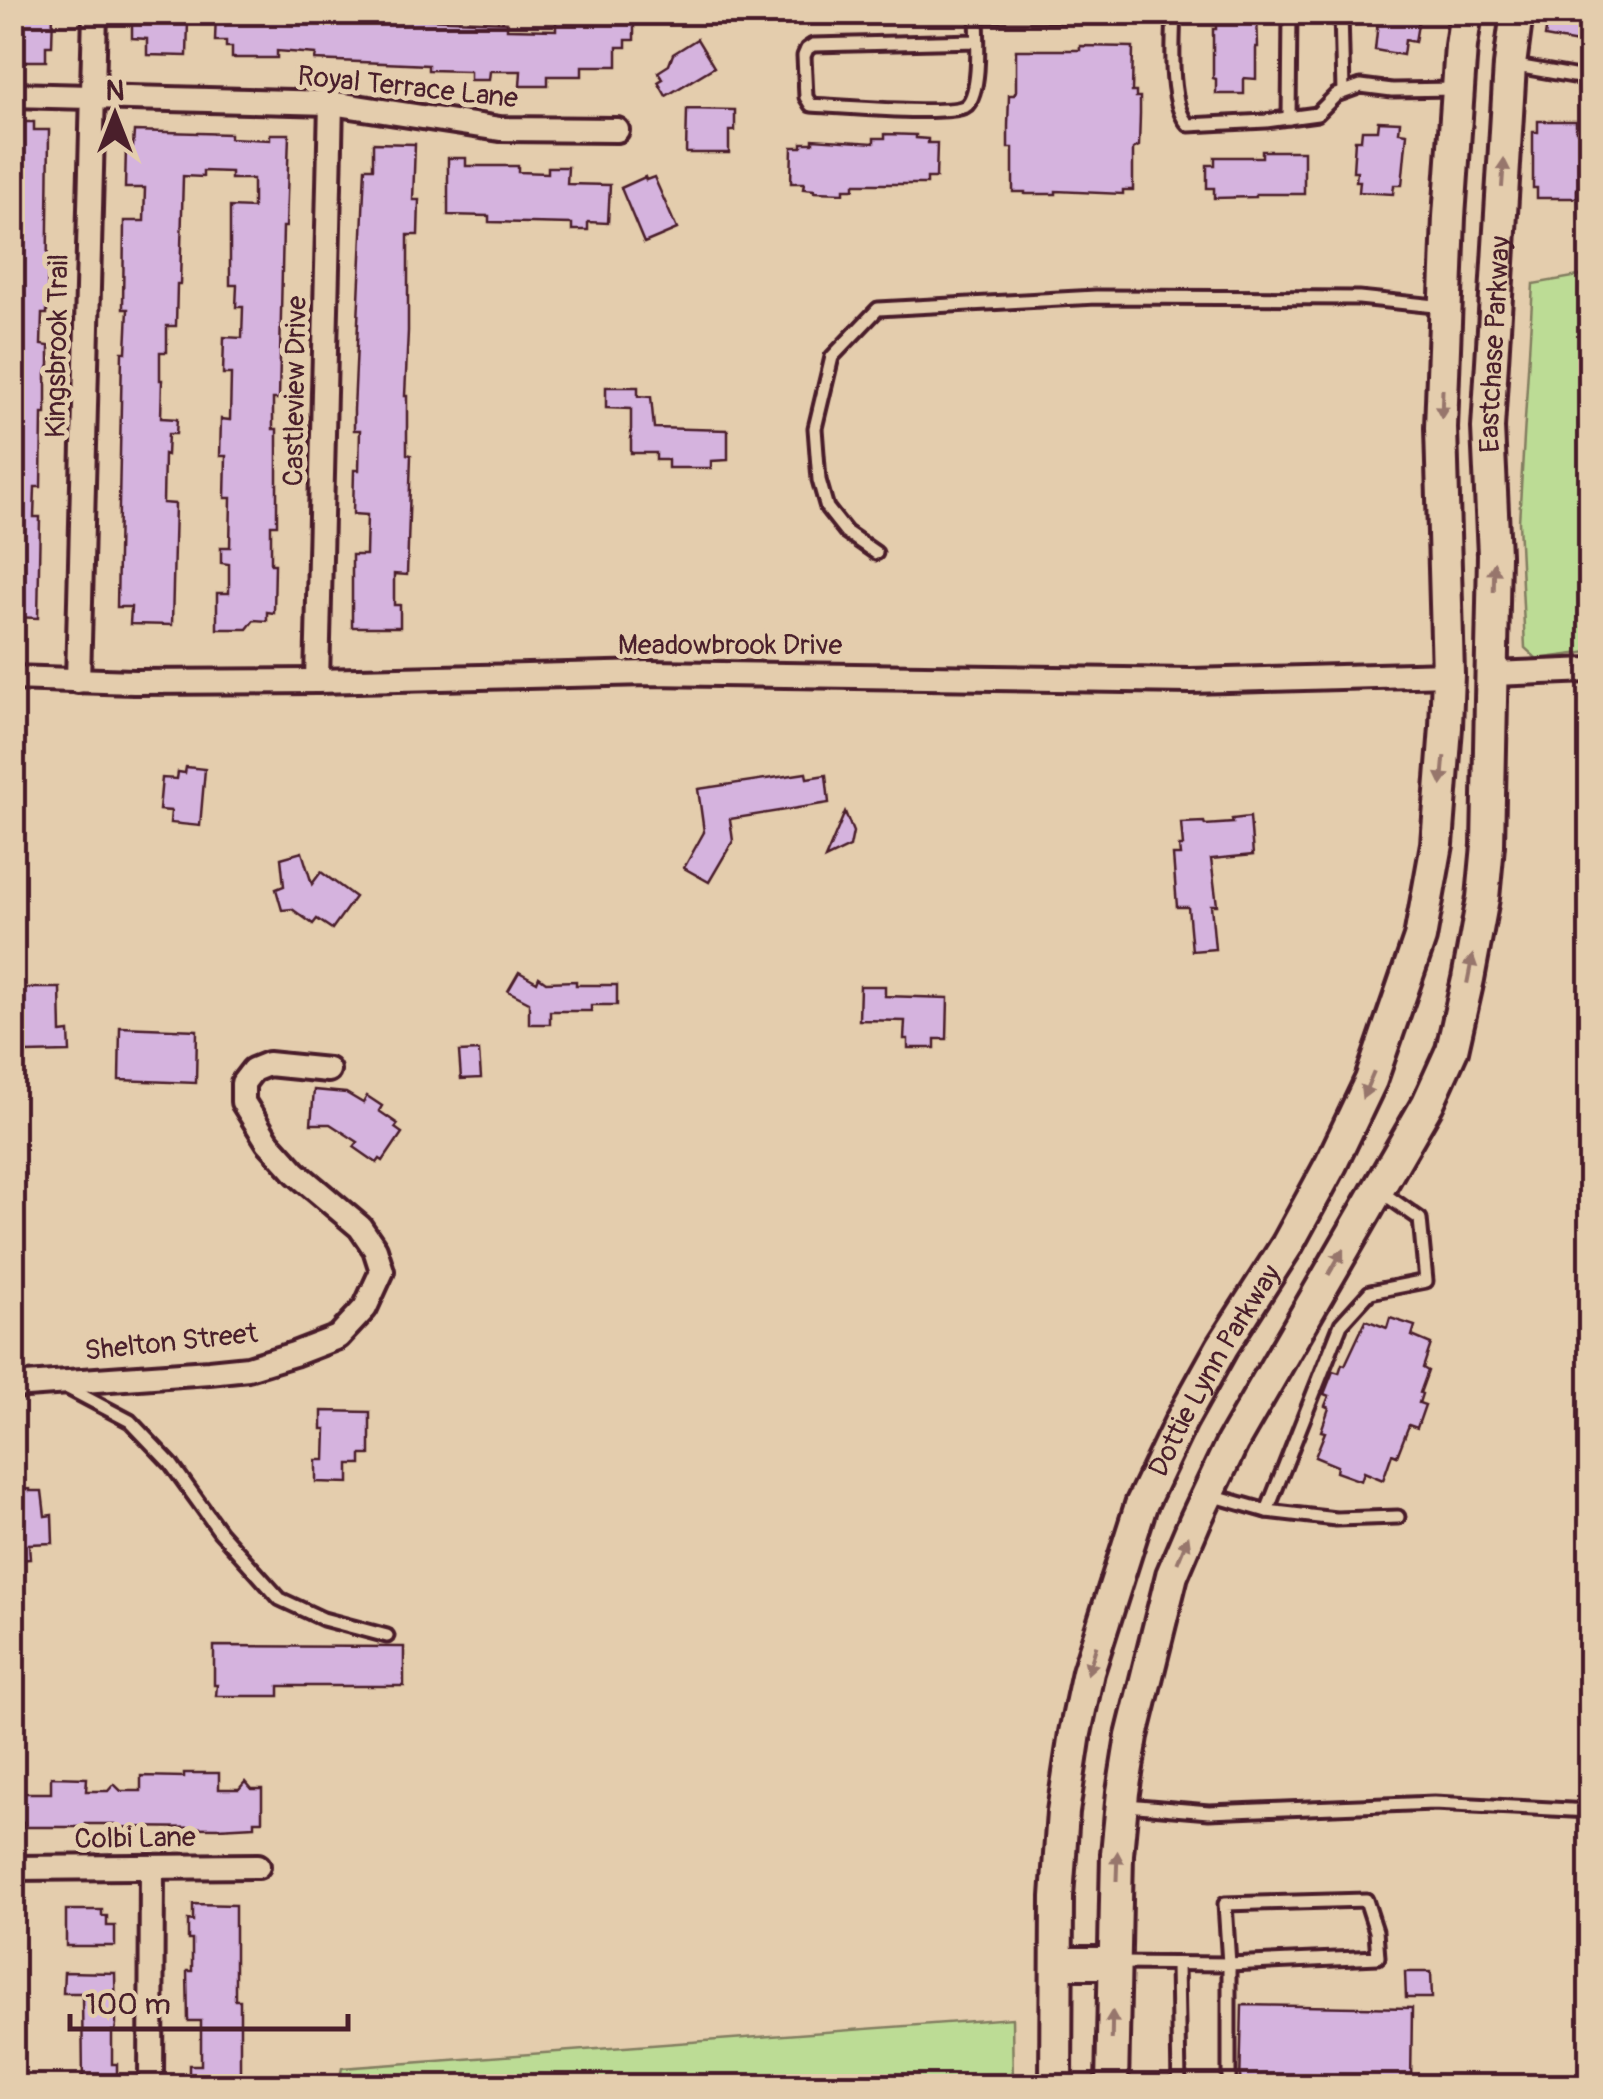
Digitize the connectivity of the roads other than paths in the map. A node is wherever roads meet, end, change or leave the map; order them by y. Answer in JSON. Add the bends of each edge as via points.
{"nodes":[{"id":1,"x":95,"y":12,"type":"edge"},
{"id":2,"x":1290,"y":12,"type":"edge"},
{"id":3,"x":1341,"y":12,"type":"edge"},
{"id":4,"x":1466,"y":12,"type":"edge"},
{"id":5,"x":1517,"y":12,"type":"edge"},
{"id":6,"x":977,"y":14,"type":"edge"},
{"id":7,"x":1174,"y":14,"type":"edge"},
{"id":8,"x":977,"y":40,"type":"junction"},
{"id":9,"x":1510,"y":64,"type":"junction"},
{"id":10,"x":1590,"y":79,"type":"edge"},
{"id":11,"x":1458,"y":89,"type":"junction"},
{"id":12,"x":1343,"y":92,"type":"junction"},
{"id":13,"x":12,"y":95,"type":"edge"},
{"id":14,"x":92,"y":97,"type":"junction"},
{"id":15,"x":331,"y":103,"type":"junction"},
{"id":16,"x":1288,"y":118,"type":"junction"},
{"id":17,"x":617,"y":130,"type":"dead end"},
{"id":18,"x":1495,"y":305,"type":"junction"},
{"id":19,"x":1446,"y":307,"type":"junction"},
{"id":20,"x":876,"y":554,"type":"dead end"},
{"id":21,"x":1590,"y":670,"type":"edge"},
{"id":22,"x":1448,"y":674,"type":"junction"},
{"id":23,"x":1492,"y":674,"type":"junction"},
{"id":24,"x":12,"y":678,"type":"edge"},
{"id":25,"x":78,"y":680,"type":"junction"},
{"id":26,"x":317,"y":680,"type":"junction"},
{"id":27,"x":1488,"y":846,"type":"junction"},
{"id":28,"x":328,"y":1070,"type":"dead end"},
{"id":29,"x":1378,"y":1190,"type":"junction"},
{"id":30,"x":61,"y":1384,"type":"junction"},
{"id":31,"x":12,"y":1386,"type":"edge"},
{"id":32,"x":1207,"y":1494,"type":"junction"},
{"id":33,"x":1267,"y":1511,"type":"junction"},
{"id":34,"x":1398,"y":1516,"type":"dead end"},
{"id":35,"x":387,"y":1636,"type":"dead end"},
{"id":36,"x":1122,"y":1804,"type":"junction"},
{"id":37,"x":1590,"y":1811,"type":"edge"},
{"id":38,"x":258,"y":1866,"type":"dead end"},
{"id":39,"x":152,"y":1867,"type":"junction"},
{"id":40,"x":12,"y":1868,"type":"edge"},
{"id":41,"x":1057,"y":1963,"type":"junction"},
{"id":42,"x":1114,"y":1963,"type":"junction"},
{"id":43,"x":1178,"y":1964,"type":"junction"},
{"id":44,"x":1230,"y":1964,"type":"junction"},
{"id":45,"x":151,"y":2086,"type":"edge"},
{"id":46,"x":1056,"y":2086,"type":"edge"},
{"id":47,"x":1112,"y":2086,"type":"edge"},
{"id":48,"x":1179,"y":2086,"type":"edge"},
{"id":49,"x":1229,"y":2086,"type":"edge"}],
"edges":[{"from":1,"to":14,"type":"street","name":"Kingsbrook Trail"},
{"from":2,"to":16,"type":"lane"},
{"from":3,"to":12,"type":"lane"},
{"from":4,"to":11,"type":"main road","name":"Eastchase Parkway"},
{"from":5,"to":9,"type":"main road","name":"Eastchase Parkway"},
{"from":6,"to":7,"type":"lane"},
{"from":6,"to":8,"type":"lane"},
{"from":7,"to":16,"type":"lane","via":[[1177,102],[1189,125]]},
{"from":8,"to":8,"type":"lane","via":[[976,77],[960,109],[811,105],[806,97],[804,56],[819,43]]},
{"from":9,"to":10,"type":"lane"},
{"from":18,"to":9,"type":"main road","name":"Eastchase Parkway","one_way":true},
{"from":11,"to":12,"type":"lane","via":[[1361,86]]},
{"from":11,"to":19,"type":"main road","name":"Eastchase Parkway"},
{"from":12,"to":16,"type":"lane","via":[[1317,114]]},
{"from":13,"to":14,"type":"street","name":"Royal Terrace Lane"},
{"from":14,"to":15,"type":"street","name":"Royal Terrace Lane"},
{"from":14,"to":25,"type":"street","name":"Kingsbrook Trail"},
{"from":15,"to":17,"type":"street","name":"Royal Terrace Lane","via":[[500,129]]},
{"from":15,"to":26,"type":"street","name":"Castleview Drive"},
{"from":18,"to":19,"type":"main road"},
{"from":23,"to":18,"type":"main road","name":"Eastchase Parkway","one_way":true,"via":[[1488,428]]},
{"from":19,"to":20,"type":"lane","via":[[1359,298],[1096,297],[878,310],[832,357],[815,428],[827,508]]},
{"from":19,"to":22,"type":"main road","name":"Eastchase Parkway","one_way":true,"via":[[1441,428]]},
{"from":21,"to":23,"type":"street"},
{"from":22,"to":26,"type":"street","name":"Meadowbrook Drive","via":[[1192,681],[649,672]]},
{"from":22,"to":27,"type":"main road","via":[[1478,709],[1478,812]]},
{"from":22,"to":41,"type":"main road","name":"Dottie Lynn Parkway","one_way":true,"via":[[1437,844],[1420,938],[1371,1080],[1287,1245],[1181,1421],[1142,1505],[1088,1672],[1064,1799]]},
{"from":23,"to":27,"type":"main road","name":"Dottie Lynn Parkway"},
{"from":24,"to":25,"type":"street","name":"Meadowbrook Drive"},
{"from":25,"to":26,"type":"street","name":"Meadowbrook Drive"},
{"from":29,"to":27,"type":"main road","name":"Dottie Lynn Parkway","one_way":true,"via":[[1452,1050]]},
{"from":28,"to":30,"type":"street","name":"Shelton Street","via":[[268,1064],[243,1084],[243,1102],[286,1163],[376,1249],[382,1271],[365,1308],[338,1337],[248,1368]]},
{"from":32,"to":29,"type":"main road","name":"Dottie Lynn Parkway","one_way":true},
{"from":29,"to":33,"type":"lane","via":[[1420,1219],[1426,1281],[1370,1292],[1340,1324]]},
{"from":30,"to":31,"type":"street","name":"Shelton Street"},
{"from":30,"to":35,"type":"lane","via":[[130,1421],[280,1600],[323,1620]]},
{"from":32,"to":33,"type":"lane"},
{"from":36,"to":32,"type":"main road","name":"Dottie Lynn Parkway","one_way":true,"via":[[1172,1575]]},
{"from":33,"to":34,"type":"lane","via":[[1336,1519]]},
{"from":36,"to":37,"type":"lane","via":[[1210,1812],[1434,1803]]},
{"from":42,"to":36,"type":"main road","name":"Dottie Lynn Parkway","one_way":true},
{"from":38,"to":39,"type":"street","name":"Colbi Lane"},
{"from":39,"to":40,"type":"street","name":"Colbi Lane"},
{"from":39,"to":45,"type":"street"},
{"from":41,"to":42,"type":"main road"},
{"from":41,"to":46,"type":"main road","name":"Dottie Lynn Parkway"},
{"from":42,"to":43,"type":"lane"},
{"from":47,"to":42,"type":"main road","name":"Dottie Lynn Parkway","one_way":true},
{"from":43,"to":44,"type":"lane"},
{"from":43,"to":48,"type":"lane"},
{"from":44,"to":44,"type":"lane","via":[[1378,1957],[1366,1900],[1225,1904]]},
{"from":44,"to":49,"type":"lane"}]}
